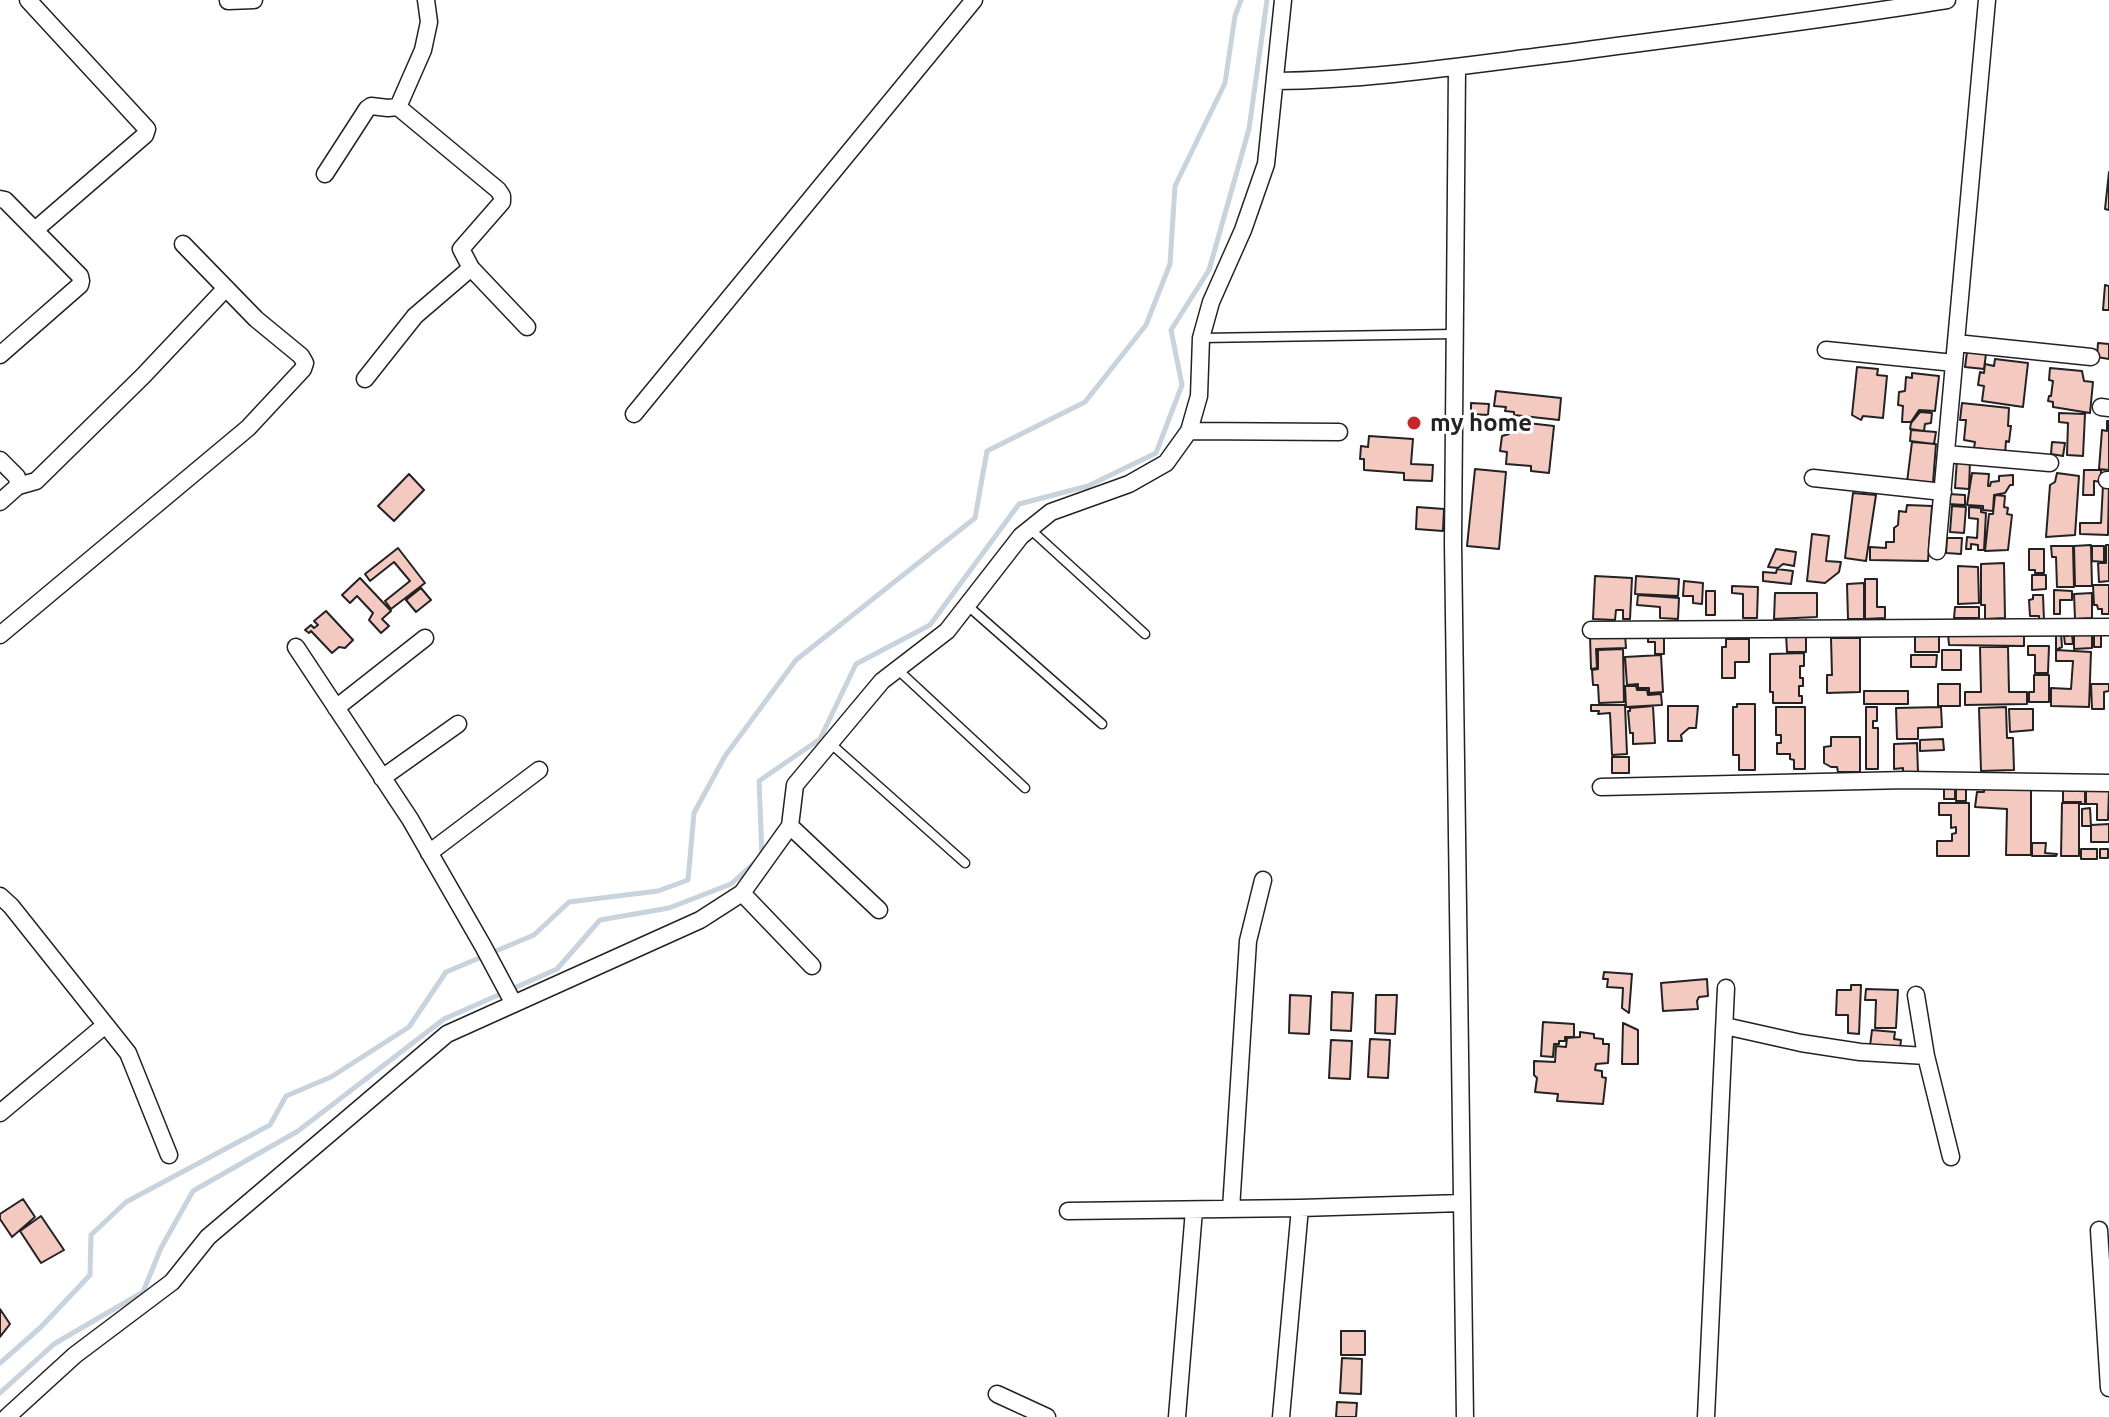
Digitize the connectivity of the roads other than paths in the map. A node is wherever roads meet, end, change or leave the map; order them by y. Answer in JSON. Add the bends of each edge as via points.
{"nodes":[{"id":1,"x":28,"y":0,"type":"edge"},
{"id":2,"x":254,"y":0,"type":"edge"},
{"id":3,"x":426,"y":0,"type":"edge"},
{"id":4,"x":974,"y":0,"type":"edge"},
{"id":5,"x":1283,"y":0,"type":"edge"},
{"id":6,"x":1947,"y":0,"type":"edge"},
{"id":7,"x":1987,"y":0,"type":"edge"},
{"id":8,"x":228,"y":1,"type":"edge"},
{"id":9,"x":1457,"y":68,"type":"junction"},
{"id":10,"x":1275,"y":81,"type":"junction"},
{"id":11,"x":398,"y":107,"type":"junction"},
{"id":12,"x":325,"y":174,"type":"dead end"},
{"id":13,"x":0,"y":199,"type":"edge"},
{"id":14,"x":35,"y":230,"type":"junction"},
{"id":15,"x":183,"y":244,"type":"dead end"},
{"id":16,"x":471,"y":268,"type":"junction"},
{"id":17,"x":226,"y":288,"type":"junction"},
{"id":18,"x":527,"y":327,"type":"dead end"},
{"id":19,"x":1455,"y":334,"type":"junction"},
{"id":20,"x":1201,"y":338,"type":"junction"},
{"id":21,"x":1956,"y":343,"type":"junction"},
{"id":22,"x":1826,"y":350,"type":"dead end"},
{"id":23,"x":0,"y":355,"type":"edge"},
{"id":24,"x":2091,"y":357,"type":"dead end"},
{"id":25,"x":1954,"y":363,"type":"junction"},
{"id":26,"x":365,"y":379,"type":"dead end"},
{"id":27,"x":634,"y":414,"type":"dead end"},
{"id":28,"x":1189,"y":431,"type":"junction"},
{"id":29,"x":1339,"y":432,"type":"dead end"},
{"id":30,"x":1946,"y":454,"type":"junction"},
{"id":31,"x":0,"y":460,"type":"edge"},
{"id":32,"x":2050,"y":463,"type":"dead end"},
{"id":33,"x":1813,"y":478,"type":"dead end"},
{"id":34,"x":18,"y":486,"type":"junction"},
{"id":35,"x":1943,"y":492,"type":"junction"},
{"id":36,"x":0,"y":502,"type":"edge"},
{"id":37,"x":1030,"y":529,"type":"junction"},
{"id":38,"x":1937,"y":551,"type":"dead end"},
{"id":39,"x":967,"y":605,"type":"junction"},
{"id":40,"x":2109,"y":627,"type":"edge"},
{"id":41,"x":1591,"y":630,"type":"dead end"},
{"id":42,"x":1145,"y":634,"type":"dead end"},
{"id":43,"x":0,"y":635,"type":"edge"},
{"id":44,"x":425,"y":638,"type":"dead end"},
{"id":45,"x":296,"y":647,"type":"dead end"},
{"id":46,"x":897,"y":669,"type":"junction"},
{"id":47,"x":336,"y":708,"type":"junction"},
{"id":48,"x":458,"y":724,"type":"dead end"},
{"id":49,"x":1102,"y":724,"type":"dead end"},
{"id":50,"x":830,"y":743,"type":"junction"},
{"id":51,"x":539,"y":770,"type":"dead end"},
{"id":52,"x":382,"y":778,"type":"junction"},
{"id":53,"x":2109,"y":783,"type":"edge"},
{"id":54,"x":1601,"y":787,"type":"dead end"},
{"id":55,"x":1025,"y":788,"type":"dead end"},
{"id":56,"x":790,"y":826,"type":"junction"},
{"id":57,"x":429,"y":853,"type":"junction"},
{"id":58,"x":965,"y":863,"type":"dead end"},
{"id":59,"x":1263,"y":880,"type":"dead end"},
{"id":60,"x":742,"y":893,"type":"junction"},
{"id":61,"x":4,"y":906,"type":"edge"},
{"id":62,"x":879,"y":910,"type":"dead end"},
{"id":63,"x":812,"y":966,"type":"dead end"},
{"id":64,"x":1726,"y":988,"type":"dead end"},
{"id":65,"x":1916,"y":995,"type":"dead end"},
{"id":66,"x":514,"y":1004,"type":"junction"},
{"id":67,"x":104,"y":1026,"type":"junction"},
{"id":68,"x":1725,"y":1026,"type":"junction"},
{"id":69,"x":1926,"y":1056,"type":"junction"},
{"id":70,"x":0,"y":1113,"type":"edge"},
{"id":71,"x":169,"y":1155,"type":"dead end"},
{"id":72,"x":1951,"y":1157,"type":"dead end"},
{"id":73,"x":1462,"y":1203,"type":"junction"},
{"id":74,"x":1300,"y":1208,"type":"junction"},
{"id":75,"x":1231,"y":1209,"type":"junction"},
{"id":76,"x":1194,"y":1210,"type":"junction"},
{"id":77,"x":1068,"y":1211,"type":"dead end"},
{"id":78,"x":2099,"y":1230,"type":"dead end"},
{"id":79,"x":2109,"y":1388,"type":"edge"},
{"id":80,"x":997,"y":1394,"type":"dead end"},
{"id":81,"x":7,"y":1417,"type":"edge"},
{"id":82,"x":1047,"y":1417,"type":"edge"},
{"id":83,"x":1177,"y":1417,"type":"edge"},
{"id":84,"x":1281,"y":1417,"type":"edge"},
{"id":85,"x":1465,"y":1417,"type":"edge"},
{"id":86,"x":1706,"y":1417,"type":"edge"}],
"edges":[{"from":1,"to":14,"type":"street","via":[[147,129]]},
{"from":2,"to":8,"type":"street"},
{"from":3,"to":11,"type":"street","via":[[429,22],[423,50]]},
{"from":4,"to":27,"type":"street"},
{"from":5,"to":10,"type":"street"},
{"from":6,"to":9,"type":"street"},
{"from":7,"to":21,"type":"street"},
{"from":9,"to":10,"type":"street"},
{"from":9,"to":19,"type":"street"},
{"from":10,"to":20,"type":"street","via":[[1266,164]]},
{"from":11,"to":12,"type":"street","via":[[367,109]]},
{"from":11,"to":16,"type":"street","via":[[502,196],[462,246]]},
{"from":13,"to":14,"type":"street"},
{"from":14,"to":23,"type":"street","via":[[80,276],[80,285]]},
{"from":15,"to":17,"type":"street"},
{"from":16,"to":18,"type":"street"},
{"from":16,"to":26,"type":"street","via":[[415,316]]},
{"from":17,"to":34,"type":"street","via":[[36,481]]},
{"from":17,"to":43,"type":"street","via":[[301,356],[303,369],[248,428]]},
{"from":19,"to":20,"type":"lane"},
{"from":19,"to":73,"type":"street"},
{"from":20,"to":28,"type":"street","via":[[1199,396]]},
{"from":21,"to":24,"type":"street"},
{"from":21,"to":25,"type":"street"},
{"from":22,"to":25,"type":"street"},
{"from":25,"to":30,"type":"street"},
{"from":28,"to":29,"type":"street"},
{"from":28,"to":37,"type":"street","via":[[1166,463],[1129,484],[1051,512]]},
{"from":30,"to":32,"type":"street"},
{"from":30,"to":35,"type":"street"},
{"from":31,"to":34,"type":"street","via":[[17,477]]},
{"from":33,"to":35,"type":"street"},
{"from":34,"to":36,"type":"street"},
{"from":35,"to":38,"type":"street"},
{"from":37,"to":39,"type":"street"},
{"from":37,"to":42,"type":"lane"},
{"from":39,"to":46,"type":"street","via":[[947,631]]},
{"from":39,"to":49,"type":"lane"},
{"from":40,"to":41,"type":"street"},
{"from":44,"to":47,"type":"street"},
{"from":45,"to":47,"type":"street"},
{"from":46,"to":50,"type":"street"},
{"from":46,"to":55,"type":"lane"},
{"from":47,"to":52,"type":"street"},
{"from":48,"to":52,"type":"street"},
{"from":50,"to":56,"type":"street","via":[[795,785]]},
{"from":50,"to":58,"type":"lane"},
{"from":51,"to":57,"type":"street"},
{"from":52,"to":57,"type":"street"},
{"from":53,"to":54,"type":"street","via":[[1907,780]]},
{"from":56,"to":60,"type":"street"},
{"from":56,"to":62,"type":"street"},
{"from":57,"to":66,"type":"street"},
{"from":59,"to":75,"type":"street","via":[[1248,941]]},
{"from":60,"to":63,"type":"street"},
{"from":60,"to":66,"type":"street","via":[[700,920]]},
{"from":61,"to":67,"type":"street"},
{"from":64,"to":68,"type":"street"},
{"from":65,"to":69,"type":"street"},
{"from":66,"to":81,"type":"street","via":[[447,1034],[208,1237],[172,1282],[75,1355]]},
{"from":67,"to":70,"type":"street"},
{"from":67,"to":71,"type":"street","via":[[128,1053]]},
{"from":68,"to":69,"type":"street","via":[[1860,1052]]},
{"from":68,"to":86,"type":"street"},
{"from":69,"to":72,"type":"street"},
{"from":73,"to":74,"type":"street"},
{"from":73,"to":85,"type":"street"},
{"from":74,"to":75,"type":"street"},
{"from":74,"to":84,"type":"street"},
{"from":75,"to":76,"type":"street"},
{"from":76,"to":77,"type":"street"},
{"from":76,"to":83,"type":"street"},
{"from":78,"to":79,"type":"street"},
{"from":80,"to":82,"type":"street"}]}
